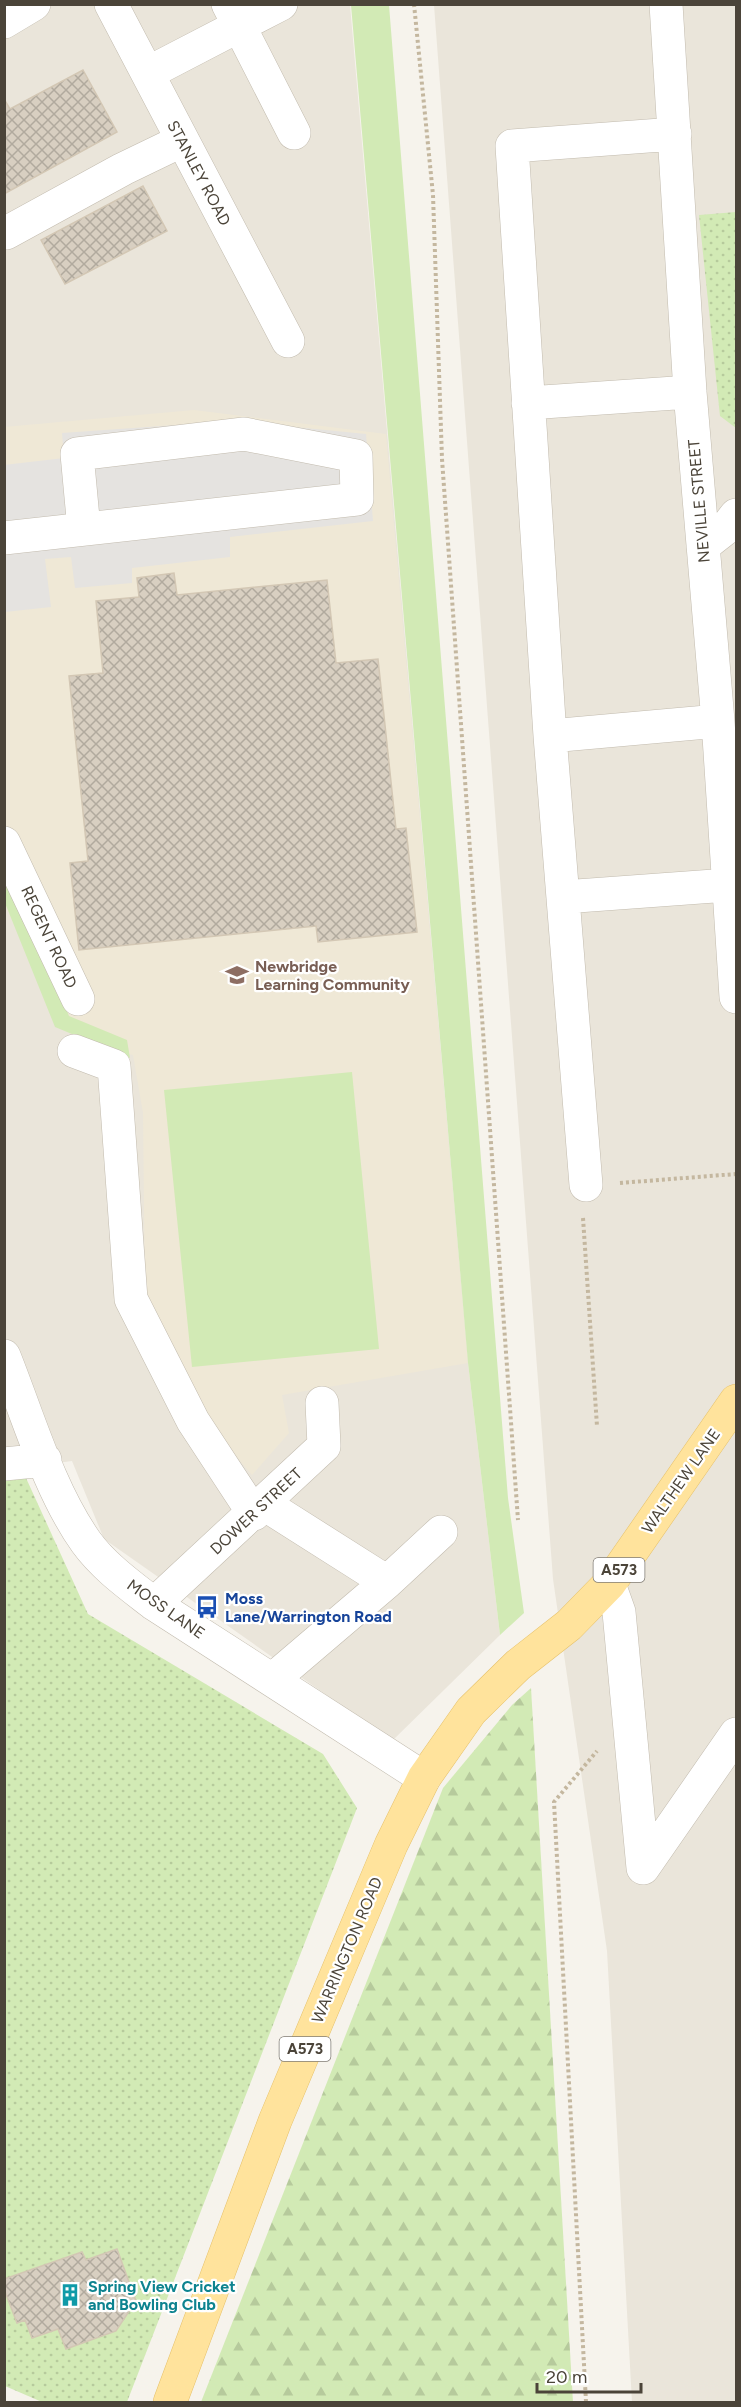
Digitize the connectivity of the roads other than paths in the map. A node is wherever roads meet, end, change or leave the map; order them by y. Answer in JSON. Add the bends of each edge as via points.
{"nodes":[{"id":1,"x":34,"y":4,"type":"edge"},
{"id":2,"x":111,"y":4,"type":"edge"},
{"id":3,"x":281,"y":4,"type":"edge"},
{"id":4,"x":666,"y":4,"type":"edge"},
{"id":5,"x":233,"y":15,"type":"edge"},
{"id":6,"x":4,"y":22,"type":"edge"},
{"id":7,"x":148,"y":73,"type":"junction"},
{"id":8,"x":294,"y":133,"type":"dead end"},
{"id":9,"x":675,"y":134,"type":"junction"},
{"id":10,"x":181,"y":141,"type":"junction"},
{"id":11,"x":6,"y":233,"type":"edge"},
{"id":12,"x":288,"y":341,"type":"dead end"},
{"id":13,"x":690,"y":392,"type":"junction"},
{"id":14,"x":528,"y":403,"type":"junction"},
{"id":15,"x":736,"y":515,"type":"edge"},
{"id":16,"x":84,"y":529,"type":"junction"},
{"id":17,"x":4,"y":538,"type":"edge"},
{"id":18,"x":703,"y":546,"type":"junction"},
{"id":19,"x":724,"y":719,"type":"edge"},
{"id":20,"x":550,"y":736,"type":"junction"},
{"id":21,"x":4,"y":843,"type":"edge"},
{"id":22,"x":563,"y":897,"type":"junction"},
{"id":23,"x":732,"y":905,"type":"edge"},
{"id":24,"x":736,"y":997,"type":"edge"},
{"id":25,"x":78,"y":999,"type":"dead end"},
{"id":26,"x":74,"y":1051,"type":"dead end"},
{"id":27,"x":586,"y":1185,"type":"road end"},
{"id":28,"x":4,"y":1356,"type":"edge"},
{"id":29,"x":736,"y":1401,"type":"edge"},
{"id":30,"x":322,"y":1403,"type":"dead end"},
{"id":31,"x":45,"y":1460,"type":"junction"},
{"id":32,"x":4,"y":1464,"type":"edge"},
{"id":33,"x":259,"y":1509,"type":"junction"},
{"id":34,"x":441,"y":1532,"type":"dead end"},
{"id":35,"x":387,"y":1582,"type":"junction"},
{"id":36,"x":609,"y":1584,"type":"junction"},
{"id":37,"x":154,"y":1604,"type":"junction"},
{"id":38,"x":272,"y":1680,"type":"junction"},
{"id":39,"x":471,"y":1711,"type":"joint"},
{"id":40,"x":736,"y":1734,"type":"edge"},
{"id":41,"x":424,"y":1778,"type":"junction"},
{"id":42,"x":170,"y":2403,"type":"edge"}],
"edges":[{"from":1,"to":6,"type":"street"},
{"from":2,"to":7,"type":"street","name":"STANLEY ROAD"},
{"from":3,"to":5,"type":"street"},
{"from":4,"to":9,"type":"street","name":"NEVILLE STREET"},
{"from":5,"to":7,"type":"street"},
{"from":5,"to":8,"type":"street"},
{"from":7,"to":10,"type":"street","name":"STANLEY ROAD"},
{"from":9,"to":13,"type":"street","name":"NEVILLE STREET"},
{"from":9,"to":14,"type":"street","via":[[512,146]]},
{"from":10,"to":11,"type":"street"},
{"from":10,"to":12,"type":"street","name":"STANLEY ROAD"},
{"from":13,"to":14,"type":"street"},
{"from":13,"to":18,"type":"street","name":"NEVILLE STREET"},
{"from":14,"to":20,"type":"street"},
{"from":15,"to":18,"type":"street"},
{"from":16,"to":16,"type":"street","via":[[357,499],[356,456],[244,434],[77,454]]},
{"from":16,"to":17,"type":"street"},
{"from":18,"to":19,"type":"street","name":"NEVILLE STREET"},
{"from":19,"to":20,"type":"street"},
{"from":19,"to":23,"type":"street","name":"NEVILLE STREET"},
{"from":20,"to":22,"type":"street"},
{"from":21,"to":25,"type":"street","name":"REGENT ROAD"},
{"from":22,"to":23,"type":"street"},
{"from":22,"to":27,"type":"street"},
{"from":23,"to":24,"type":"street","name":"NEVILLE STREET"},
{"from":26,"to":33,"type":"street","via":[[114,1066],[131,1299],[193,1421]]},
{"from":28,"to":31,"type":"street","name":"MOSS LANE"},
{"from":29,"to":36,"type":"main road","name":"WALTHEW LANE","number":"A573"},
{"from":30,"to":33,"type":"street","name":"DOWER STREET","via":[[324,1446]]},
{"from":31,"to":32,"type":"street"},
{"from":31,"to":37,"type":"street","name":"MOSS LANE","via":[[63,1506],[87,1544]]},
{"from":33,"to":35,"type":"street"},
{"from":33,"to":37,"type":"street","name":"DOWER STREET"},
{"from":34,"to":35,"type":"street"},
{"from":35,"to":38,"type":"street"},
{"from":36,"to":39,"type":"main road","name":"WALTHEW LANE","number":"A573","via":[[569,1625],[518,1665]]},
{"from":36,"to":40,"type":"street","via":[[619,1612],[643,1868]]},
{"from":37,"to":38,"type":"street","name":"MOSS LANE"},
{"from":38,"to":41,"type":"street","name":"MOSS LANE"},
{"from":39,"to":41,"type":"main road","name":"WARRINGTON ROAD","number":"A573"},
{"from":41,"to":42,"type":"main road","name":"WARRINGTON ROAD","number":"A573","via":[[391,1845],[275,2121]]}]}
